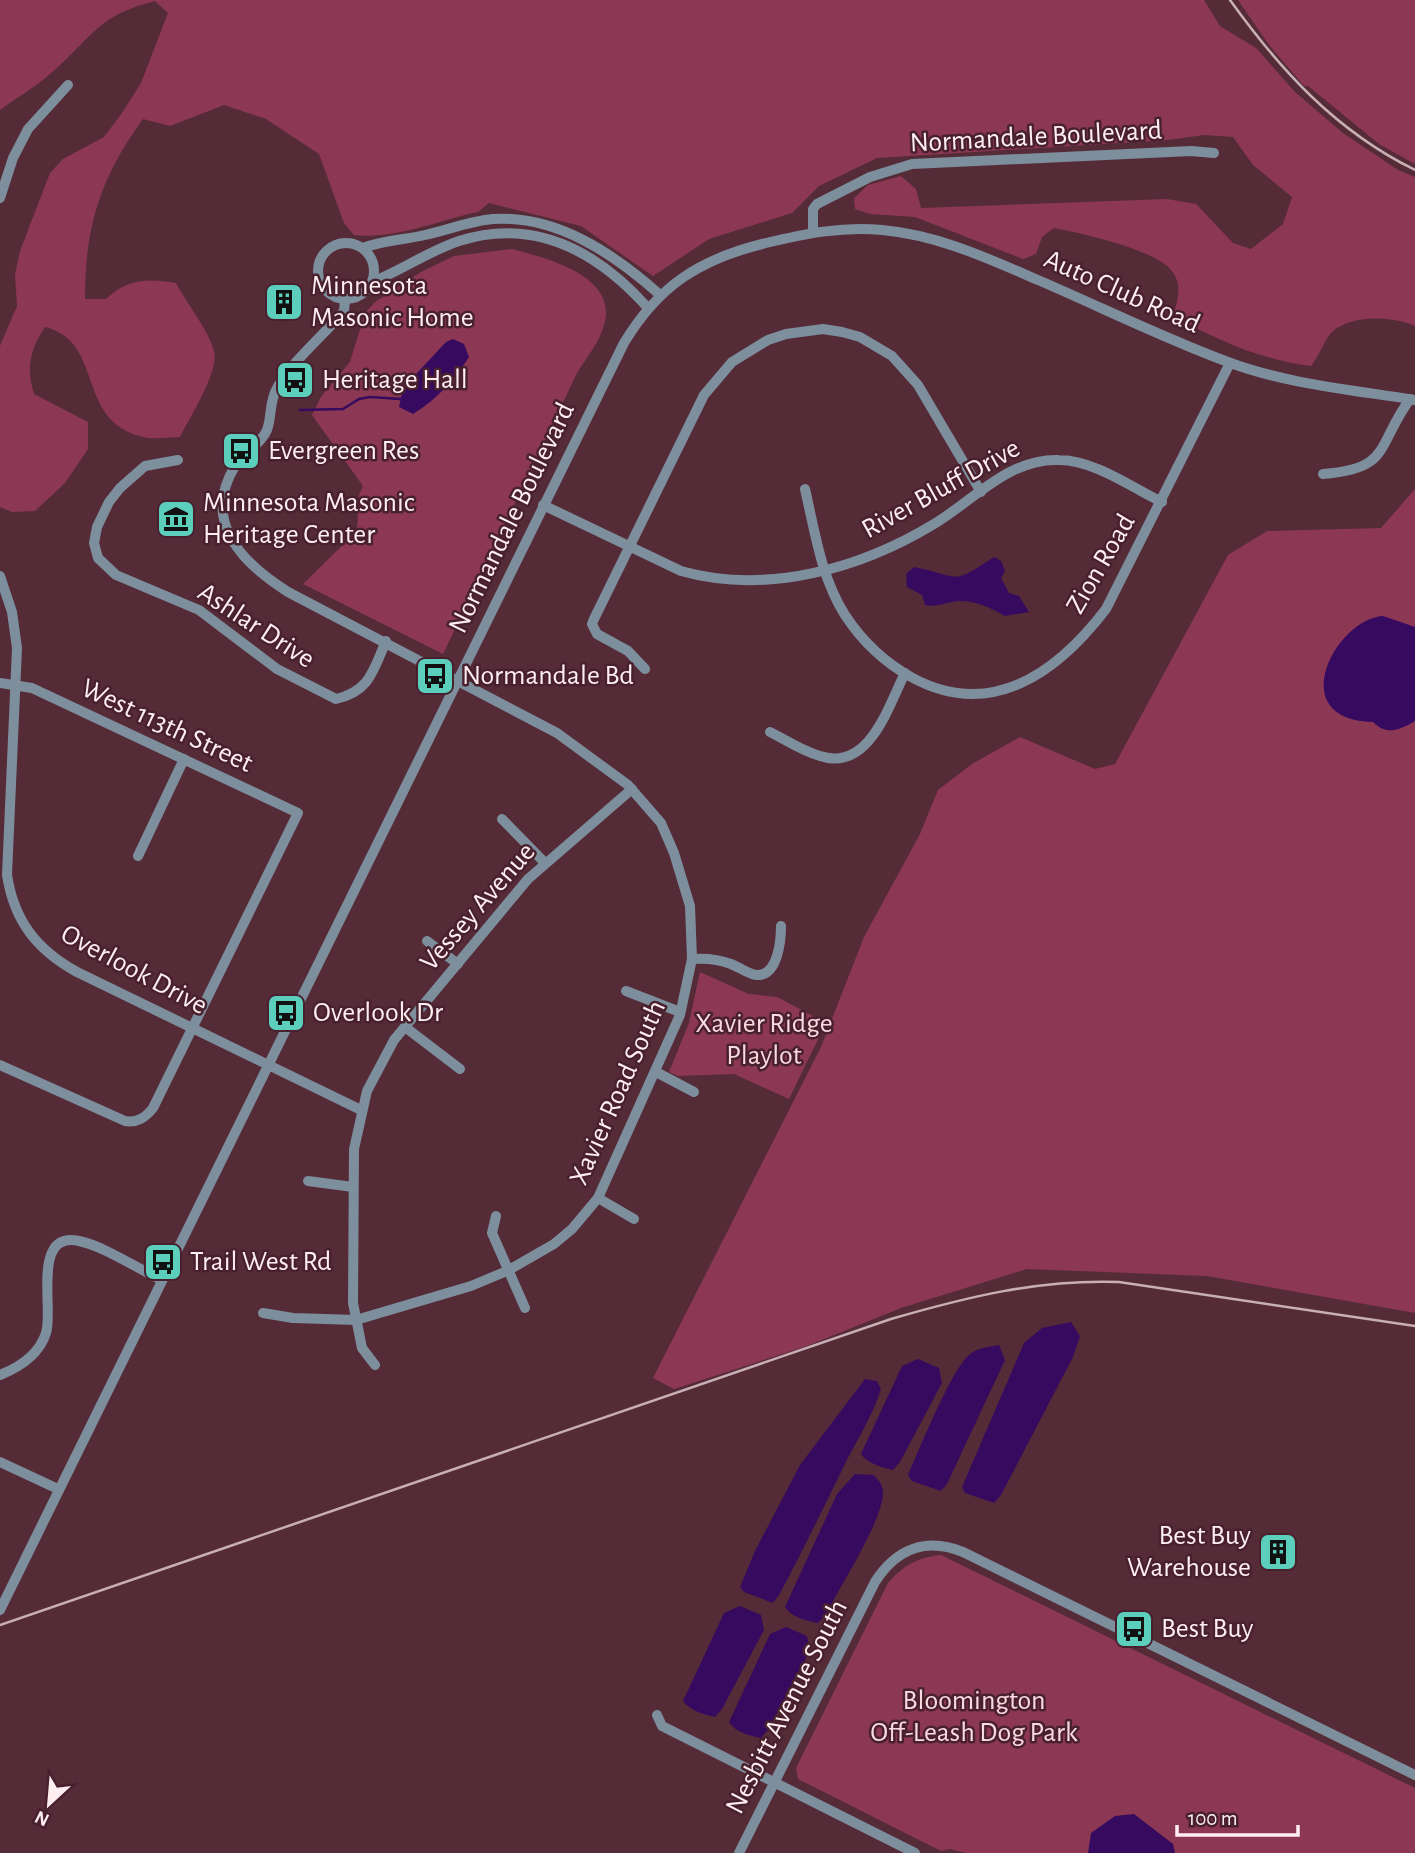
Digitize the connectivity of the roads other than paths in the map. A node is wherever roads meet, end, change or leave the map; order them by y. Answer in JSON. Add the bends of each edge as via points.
{"nodes":[{"id":1,"x":68,"y":85,"type":"dead end"},
{"id":2,"x":1214,"y":153,"type":"dead end"},
{"id":3,"x":0,"y":198,"type":"edge"},
{"id":4,"x":813,"y":232,"type":"junction"},
{"id":5,"x":363,"y":248,"type":"junction"},
{"id":6,"x":372,"y":282,"type":"junction"},
{"id":7,"x":659,"y":293,"type":"junction"},
{"id":8,"x":345,"y":300,"type":"junction"},
{"id":9,"x":648,"y":308,"type":"junction"},
{"id":10,"x":1230,"y":363,"type":"junction"},
{"id":11,"x":1412,"y":400,"type":"edge"},
{"id":12,"x":178,"y":460,"type":"dead end"},
{"id":13,"x":1323,"y":474,"type":"dead end"},
{"id":14,"x":805,"y":489,"type":"dead end"},
{"id":15,"x":981,"y":492,"type":"junction"},
{"id":16,"x":1162,"y":502,"type":"junction"},
{"id":17,"x":543,"y":505,"type":"junction"},
{"id":18,"x":629,"y":547,"type":"junction"},
{"id":19,"x":823,"y":570,"type":"junction"},
{"id":20,"x":0,"y":576,"type":"edge"},
{"id":21,"x":386,"y":641,"type":"junction"},
{"id":22,"x":645,"y":669,"type":"dead end"},
{"id":23,"x":905,"y":673,"type":"junction"},
{"id":24,"x":456,"y":680,"type":"junction"},
{"id":25,"x":0,"y":683,"type":"edge"},
{"id":26,"x":15,"y":684,"type":"junction"},
{"id":27,"x":770,"y":732,"type":"dead end"},
{"id":28,"x":184,"y":760,"type":"junction"},
{"id":29,"x":632,"y":789,"type":"junction"},
{"id":30,"x":502,"y":818,"type":"dead end"},
{"id":31,"x":138,"y":856,"type":"dead end"},
{"id":32,"x":545,"y":863,"type":"junction"},
{"id":33,"x":781,"y":926,"type":"dead end"},
{"id":34,"x":427,"y":941,"type":"dead end"},
{"id":35,"x":692,"y":958,"type":"junction"},
{"id":36,"x":458,"y":964,"type":"junction"},
{"id":37,"x":626,"y":991,"type":"dead end"},
{"id":38,"x":680,"y":1012,"type":"junction"},
{"id":39,"x":405,"y":1027,"type":"junction"},
{"id":40,"x":193,"y":1028,"type":"junction"},
{"id":41,"x":267,"y":1064,"type":"junction"},
{"id":42,"x":0,"y":1065,"type":"edge"},
{"id":43,"x":460,"y":1069,"type":"dead end"},
{"id":44,"x":656,"y":1072,"type":"junction"},
{"id":45,"x":694,"y":1092,"type":"dead end"},
{"id":46,"x":360,"y":1110,"type":"junction"},
{"id":47,"x":308,"y":1181,"type":"dead end"},
{"id":48,"x":353,"y":1187,"type":"junction"},
{"id":49,"x":598,"y":1198,"type":"junction"},
{"id":50,"x":496,"y":1216,"type":"dead end"},
{"id":51,"x":634,"y":1219,"type":"dead end"},
{"id":52,"x":507,"y":1271,"type":"junction"},
{"id":53,"x":162,"y":1280,"type":"junction"},
{"id":54,"x":525,"y":1308,"type":"dead end"},
{"id":55,"x":263,"y":1313,"type":"dead end"},
{"id":56,"x":356,"y":1320,"type":"junction"},
{"id":57,"x":374,"y":1365,"type":"dead end"},
{"id":58,"x":0,"y":1375,"type":"edge"},
{"id":59,"x":0,"y":1462,"type":"edge"},
{"id":60,"x":58,"y":1489,"type":"junction"},
{"id":61,"x":0,"y":1610,"type":"edge"},
{"id":62,"x":657,"y":1715,"type":"dead end"},
{"id":63,"x":1415,"y":1775,"type":"edge"},
{"id":64,"x":775,"y":1783,"type":"junction"},
{"id":65,"x":739,"y":1853,"type":"edge"},
{"id":66,"x":915,"y":1853,"type":"edge"}],
"edges":[{"from":1,"to":3,"type":"street","via":[[24,136]]},
{"from":2,"to":4,"type":"street","name":"Normandale Boulevard","via":[[912,164],[870,177],[817,204]]},
{"from":4,"to":7,"type":"street","name":"Normandale Boulevard","via":[[722,256]]},
{"from":4,"to":10,"type":"street","name":"Auto Club Road","via":[[880,230],[946,242]]},
{"from":5,"to":6,"type":"street","via":[[371,258]]},
{"from":5,"to":7,"type":"street","via":[[492,219],[520,219],[561,229],[595,246]]},
{"from":5,"to":8,"type":"street","via":[[337,244],[321,258],[321,282]]},
{"from":6,"to":8,"type":"street","via":[[364,292]]},
{"from":6,"to":9,"type":"street","via":[[458,242],[503,232],[552,240],[584,254],[626,284]]},
{"from":7,"to":9,"type":"street","name":"Normandale Boulevard"},
{"from":8,"to":21,"type":"street","name":"Xavier Road South","via":[[344,311],[277,388],[267,432],[234,466],[221,515],[234,543],[267,579]]},
{"from":9,"to":17,"type":"street","name":"Normandale Boulevard","via":[[624,343]]},
{"from":10,"to":11,"type":"street","name":"Auto Club Road"},
{"from":10,"to":16,"type":"street","name":"Zion Road"},
{"from":11,"to":13,"type":"street","via":[[1377,457],[1360,470]]},
{"from":12,"to":21,"type":"street","name":"Ashlar Drive","via":[[145,466],[109,502],[94,543],[98,558],[116,575],[199,610],[277,669],[336,699],[355,694],[368,682]]},
{"from":14,"to":19,"type":"street","name":"Zion Road"},
{"from":15,"to":16,"type":"street","name":"River Bluff Drive","via":[[1031,462],[1062,460],[1093,468]]},
{"from":15,"to":18,"type":"street","via":[[918,385],[892,356],[860,337],[804,330],[768,340],[716,377]]},
{"from":15,"to":19,"type":"street","name":"River Bluff Drive","via":[[902,541]]},
{"from":16,"to":23,"type":"street","name":"Zion Road","via":[[1106,609],[1052,665],[1006,690],[975,696],[945,691]]},
{"from":17,"to":18,"type":"street","name":"River Bluff Drive"},
{"from":17,"to":24,"type":"street","name":"Normandale Boulevard"},
{"from":18,"to":19,"type":"street","name":"River Bluff Drive","via":[[681,571],[727,581],[775,580]]},
{"from":18,"to":22,"type":"street","via":[[592,624],[597,634],[628,651]]},
{"from":19,"to":23,"type":"street","name":"Zion Road","via":[[860,635]]},
{"from":20,"to":26,"type":"street","name":"Overlook Drive","via":[[16,630]]},
{"from":21,"to":24,"type":"street","name":"Xavier Road South"},
{"from":23,"to":27,"type":"street","via":[[872,738],[855,754],[822,757]]},
{"from":24,"to":29,"type":"street","name":"Xavier Road South","via":[[557,733]]},
{"from":24,"to":41,"type":"street","name":"Normandale Boulevard"},
{"from":25,"to":26,"type":"street","name":"West 113th Street"},
{"from":26,"to":28,"type":"street","name":"West 113th Street"},
{"from":26,"to":40,"type":"street","name":"Overlook Drive","via":[[6,855],[10,896],[18,915],[29,934],[59,962]]},
{"from":28,"to":31,"type":"street"},
{"from":28,"to":40,"type":"street","name":"West 113th Street","via":[[298,813]]},
{"from":29,"to":32,"type":"street","name":"Vessey Avenue"},
{"from":29,"to":35,"type":"street","name":"Xavier Road South","via":[[660,823],[684,879]]},
{"from":30,"to":32,"type":"street"},
{"from":32,"to":36,"type":"street","name":"Vessey Avenue"},
{"from":33,"to":35,"type":"street","via":[[781,946],[763,974],[717,960]]},
{"from":34,"to":36,"type":"street"},
{"from":35,"to":38,"type":"street","name":"Xavier Road South"},
{"from":36,"to":39,"type":"street","name":"Vessey Avenue"},
{"from":37,"to":38,"type":"street"},
{"from":38,"to":44,"type":"street","name":"Xavier Road South"},
{"from":39,"to":43,"type":"street"},
{"from":39,"to":46,"type":"street","name":"Vessey Avenue","via":[[388,1050]]},
{"from":40,"to":41,"type":"street","name":"Overlook Drive"},
{"from":40,"to":42,"type":"street","via":[[153,1108],[138,1121],[119,1119]]},
{"from":41,"to":46,"type":"street","name":"Overlook Drive"},
{"from":41,"to":53,"type":"street","name":"Normandale Boulevard"},
{"from":44,"to":45,"type":"street"},
{"from":44,"to":49,"type":"street","name":"Xavier Road South"},
{"from":46,"to":48,"type":"street","name":"Vessey Avenue"},
{"from":47,"to":48,"type":"street"},
{"from":48,"to":56,"type":"street","name":"Vessey Avenue"},
{"from":49,"to":51,"type":"street"},
{"from":49,"to":52,"type":"street","name":"Xavier Road South","via":[[572,1230]]},
{"from":50,"to":52,"type":"street","via":[[492,1233]]},
{"from":52,"to":54,"type":"street"},
{"from":52,"to":56,"type":"street","name":"Xavier Road South"},
{"from":53,"to":58,"type":"street","via":[[79,1241],[61,1243],[47,1266],[46,1334],[29,1358]]},
{"from":53,"to":60,"type":"street","name":"Normandale Boulevard"},
{"from":55,"to":56,"type":"street","name":"Xavier Road South"},
{"from":56,"to":57,"type":"street","name":"Vessey Avenue","via":[[362,1348]]},
{"from":59,"to":60,"type":"street"},
{"from":60,"to":61,"type":"street","name":"Normandale Boulevard"},
{"from":62,"to":64,"type":"street","via":[[662,1726]]},
{"from":63,"to":64,"type":"street","name":"Nesbitt Avenue South","via":[[949,1547],[934,1544],[893,1559],[875,1582]]},
{"from":64,"to":65,"type":"street","name":"Nesbitt Avenue South"},
{"from":64,"to":66,"type":"street"}]}
